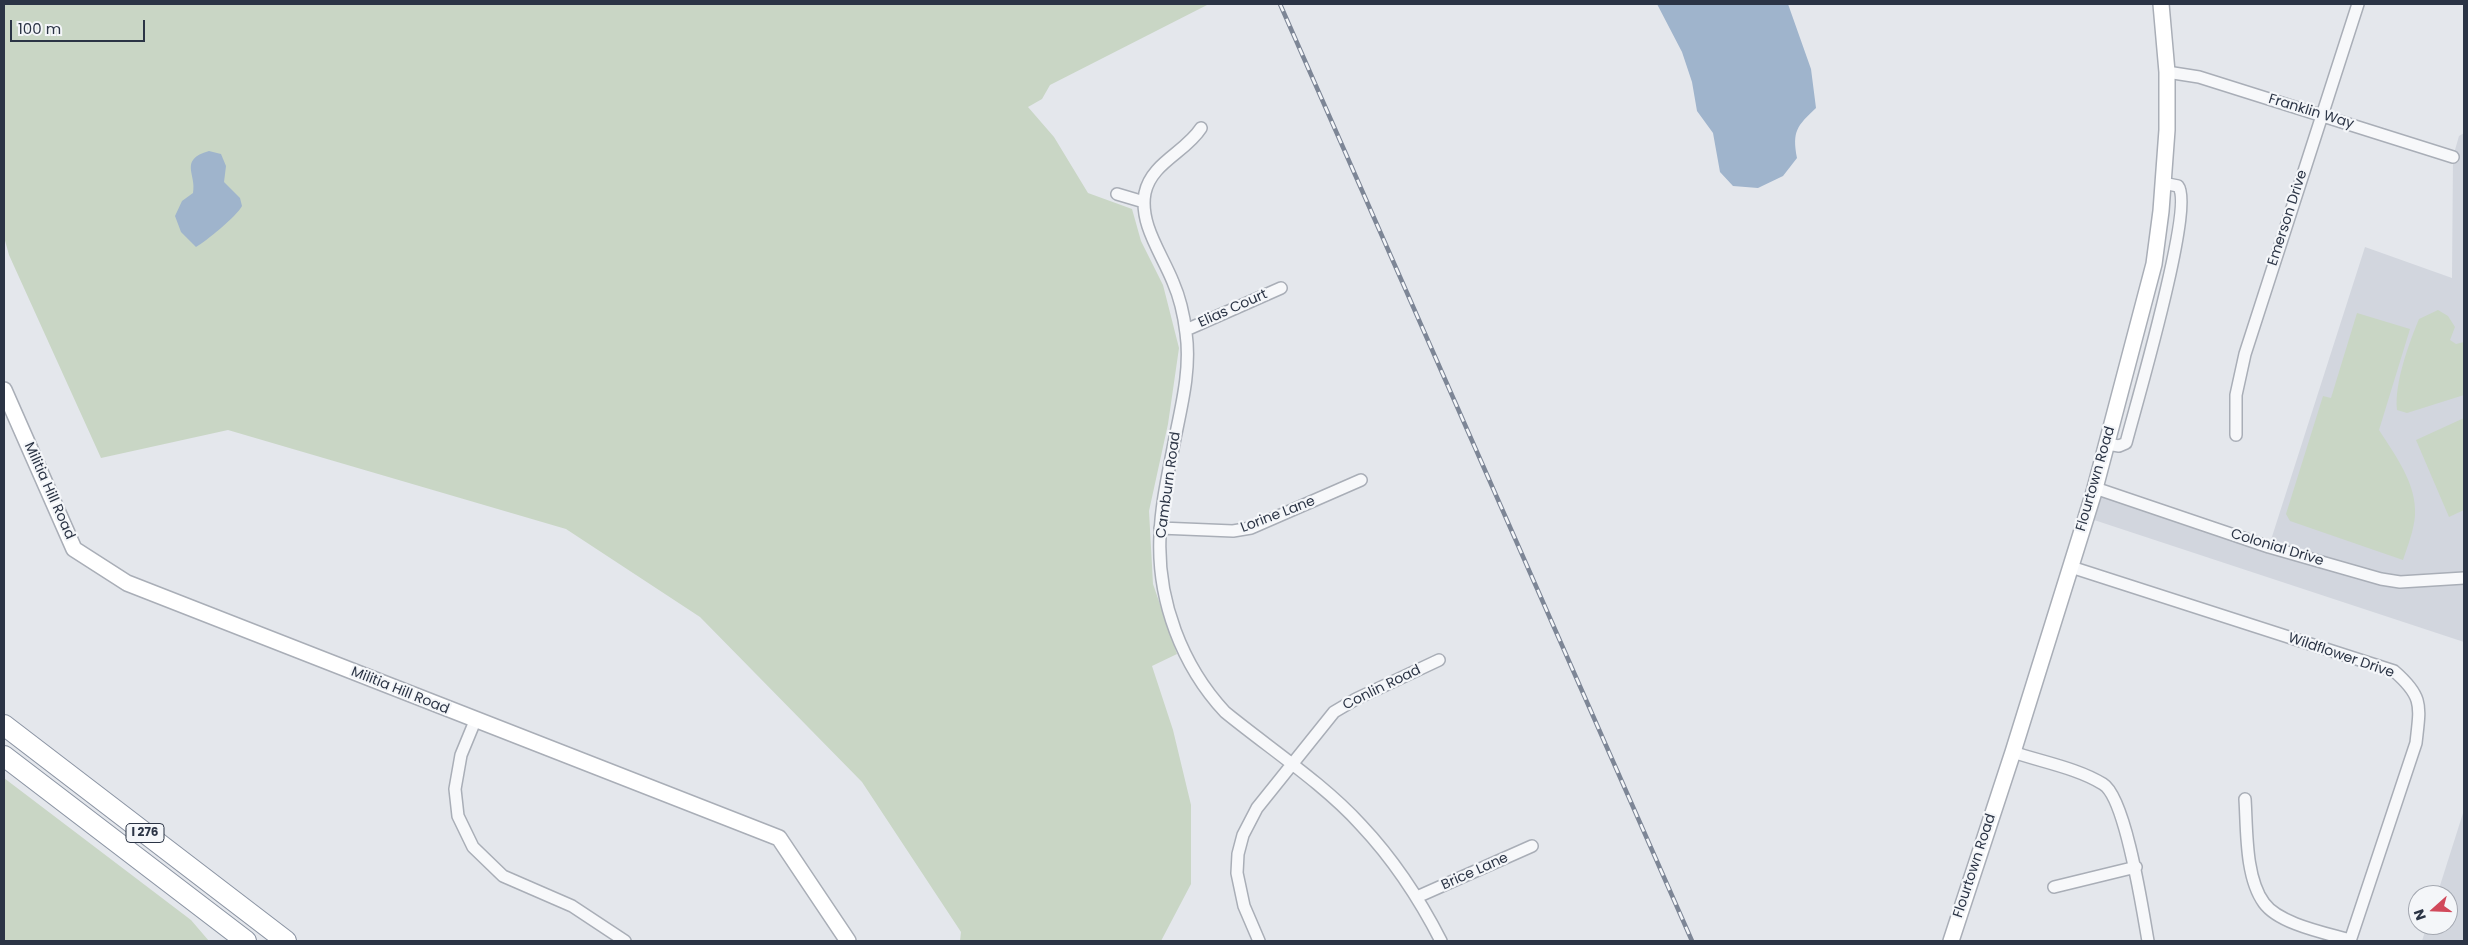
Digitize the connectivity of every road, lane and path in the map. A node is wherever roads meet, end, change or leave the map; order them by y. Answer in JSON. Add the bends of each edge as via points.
{"nodes":[{"id":1,"x":2161,"y":4,"type":"edge"},
{"id":2,"x":2358,"y":4,"type":"edge"},
{"id":3,"x":2167,"y":72,"type":"junction"},
{"id":4,"x":2321,"y":115,"type":"junction"},
{"id":5,"x":1201,"y":128,"type":"dead end"},
{"id":6,"x":2452,"y":157,"type":"dead end"},
{"id":7,"x":1117,"y":194,"type":"dead end"},
{"id":8,"x":1144,"y":202,"type":"junction"},
{"id":9,"x":1281,"y":288,"type":"dead end"},
{"id":10,"x":1186,"y":330,"type":"junction"},
{"id":11,"x":4,"y":390,"type":"edge"},
{"id":12,"x":2236,"y":435,"type":"dead end"},
{"id":13,"x":1361,"y":480,"type":"dead end"},
{"id":14,"x":2095,"y":488,"type":"junction"},
{"id":15,"x":1160,"y":528,"type":"junction"},
{"id":16,"x":2071,"y":567,"type":"junction"},
{"id":17,"x":2464,"y":578,"type":"edge"},
{"id":18,"x":1439,"y":660,"type":"dead end"},
{"id":19,"x":475,"y":721,"type":"junction"},
{"id":20,"x":4,"y":725,"type":"edge"},
{"id":21,"x":2013,"y":752,"type":"junction"},
{"id":22,"x":4,"y":756,"type":"edge"},
{"id":23,"x":1291,"y":766,"type":"junction"},
{"id":24,"x":2245,"y":798,"type":"dead end"},
{"id":25,"x":1532,"y":846,"type":"dead end"},
{"id":26,"x":2136,"y":867,"type":"junction"},
{"id":27,"x":2054,"y":887,"type":"dead end"},
{"id":28,"x":1417,"y":897,"type":"junction"},
{"id":29,"x":246,"y":941,"type":"edge"},
{"id":30,"x":286,"y":941,"type":"edge"},
{"id":31,"x":625,"y":941,"type":"edge"},
{"id":32,"x":848,"y":941,"type":"edge"},
{"id":33,"x":1259,"y":941,"type":"edge"},
{"id":34,"x":1441,"y":941,"type":"edge"},
{"id":35,"x":1950,"y":941,"type":"edge"},
{"id":36,"x":2148,"y":941,"type":"edge"},
{"id":37,"x":2350,"y":941,"type":"edge"}],
"edges":[{"from":1,"to":3,"type":"street","name":"Flourtown Road"},
{"from":2,"to":4,"type":"street","name":"Emerson Drive"},
{"from":3,"to":4,"type":"street","name":"Franklin Way","via":[[2199,77]]},
{"from":3,"to":14,"type":"street","name":"Flourtown Road","via":[[2167,130],[2154,264]]},
{"from":4,"to":6,"type":"street","name":"Franklin Way"},
{"from":4,"to":12,"type":"street","name":"Emerson Drive","via":[[2245,354],[2237,388]]},
{"from":5,"to":8,"type":"street","name":"Camburn Road","via":[[1188,145],[1152,177]]},
{"from":7,"to":8,"type":"street"},
{"from":8,"to":10,"type":"street","name":"Camburn Road","via":[[1149,228],[1178,294]]},
{"from":9,"to":10,"type":"street","name":"Elias Court"},
{"from":10,"to":15,"type":"street","name":"Camburn Road","via":[[1185,382]]},
{"from":11,"to":19,"type":"street","name":"Militia Hill Road","via":[[74,549],[98,566],[127,583]]},
{"from":13,"to":15,"type":"street","name":"Lorine Lane","via":[[1250,528],[1233,531]]},
{"from":14,"to":16,"type":"street","name":"Flourtown Road"},
{"from":14,"to":17,"type":"street","name":"Colonial Drive","via":[[2269,547],[2381,579],[2400,582]]},
{"from":15,"to":23,"type":"street","name":"Camburn Road","via":[[1160,554],[1169,614],[1188,660],[1225,712]]},
{"from":16,"to":21,"type":"street","name":"Flourtown Road"},
{"from":16,"to":37,"type":"street","name":"Wildflower Drive","via":[[2394,671],[2416,694],[2419,709],[2416,743]]},
{"from":18,"to":23,"type":"street","name":"Conlin Road","via":[[1334,712]]},
{"from":19,"to":31,"type":"street","via":[[461,755],[455,788],[458,816],[473,847],[503,876],[572,906]]},
{"from":19,"to":32,"type":"street","name":"Militia Hill Road","via":[[779,838]]},
{"from":20,"to":30,"type":"highway","number":"I 276"},
{"from":21,"to":26,"type":"street","via":[[2106,785],[2118,808]]},
{"from":21,"to":35,"type":"street","name":"Flourtown Road"},
{"from":22,"to":29,"type":"highway","number":"I 276"},
{"from":23,"to":28,"type":"street","name":"Camburn Road","via":[[1360,823],[1394,863]]},
{"from":23,"to":33,"type":"street","name":"Conlin Road","via":[[1257,808],[1243,835],[1238,854],[1239,888]]},
{"from":24,"to":37,"type":"street","via":[[2248,856],[2264,903],[2278,915],[2302,926]]},
{"from":25,"to":28,"type":"street","name":"Brice Lane"},
{"from":26,"to":27,"type":"street"},
{"from":26,"to":36,"type":"street"},
{"from":28,"to":34,"type":"street","name":"Camburn Road"}]}
